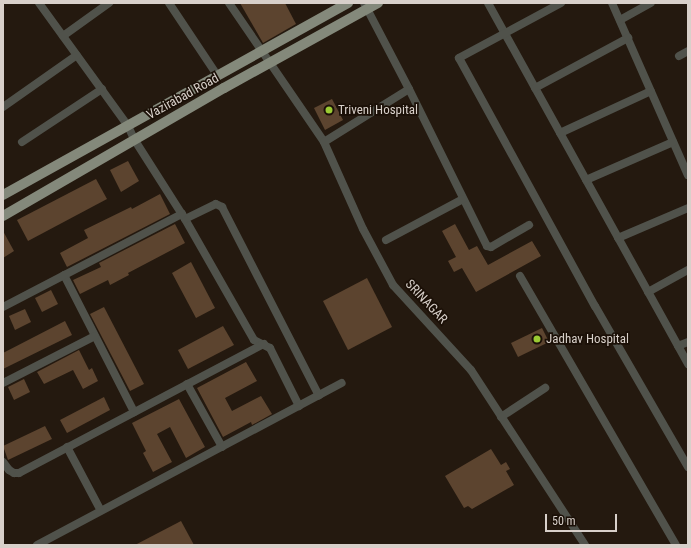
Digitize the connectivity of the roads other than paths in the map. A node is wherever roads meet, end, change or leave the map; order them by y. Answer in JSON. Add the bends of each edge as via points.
{"nodes":[{"id":1,"x":39,"y":3,"type":"edge"},
{"id":2,"x":109,"y":3,"type":"edge"},
{"id":3,"x":169,"y":3,"type":"edge"},
{"id":4,"x":229,"y":3,"type":"edge"},
{"id":5,"x":348,"y":3,"type":"edge"},
{"id":6,"x":378,"y":3,"type":"edge"},
{"id":7,"x":488,"y":3,"type":"edge"},
{"id":8,"x":561,"y":3,"type":"edge"},
{"id":9,"x":612,"y":3,"type":"edge"},
{"id":10,"x":651,"y":3,"type":"edge"},
{"id":11,"x":366,"y":6,"type":"edge"},
{"id":12,"x":620,"y":20,"type":"junction"},
{"id":13,"x":506,"y":34,"type":"junction"},
{"id":14,"x":63,"y":36,"type":"junction"},
{"id":15,"x":628,"y":38,"type":"junction"},
{"id":16,"x":262,"y":50,"type":"junction"},
{"id":17,"x":688,"y":51,"type":"edge"},
{"id":18,"x":77,"y":55,"type":"junction"},
{"id":19,"x":679,"y":56,"type":"dead end"},
{"id":20,"x":271,"y":63,"type":"junction"},
{"id":21,"x":217,"y":75,"type":"junction"},
{"id":22,"x":535,"y":88,"type":"junction"},
{"id":23,"x":102,"y":89,"type":"junction"},
{"id":24,"x":409,"y":89,"type":"junction"},
{"id":25,"x":651,"y":91,"type":"junction"},
{"id":26,"x":3,"y":107,"type":"edge"},
{"id":27,"x":128,"y":126,"type":"junction"},
{"id":28,"x":560,"y":133,"type":"junction"},
{"id":29,"x":134,"y":139,"type":"junction"},
{"id":30,"x":22,"y":142,"type":"dead end"},
{"id":31,"x":324,"y":142,"type":"junction"},
{"id":32,"x":673,"y":142,"type":"junction"},
{"id":33,"x":688,"y":175,"type":"edge"},
{"id":34,"x":586,"y":180,"type":"junction"},
{"id":35,"x":3,"y":195,"type":"edge"},
{"id":36,"x":463,"y":199,"type":"junction"},
{"id":37,"x":688,"y":208,"type":"edge"},
{"id":38,"x":3,"y":216,"type":"edge"},
{"id":39,"x":184,"y":216,"type":"junction"},
{"id":40,"x":529,"y":226,"type":"dead end"},
{"id":41,"x":618,"y":238,"type":"junction"},
{"id":42,"x":386,"y":240,"type":"dead end"},
{"id":43,"x":688,"y":270,"type":"edge"},
{"id":44,"x":64,"y":275,"type":"junction"},
{"id":45,"x":520,"y":276,"type":"dead end"},
{"id":46,"x":648,"y":292,"type":"junction"},
{"id":47,"x":3,"y":307,"type":"edge"},
{"id":48,"x":95,"y":336,"type":"junction"},
{"id":49,"x":688,"y":342,"type":"edge"},
{"id":50,"x":264,"y":344,"type":"junction"},
{"id":51,"x":678,"y":346,"type":"junction"},
{"id":52,"x":688,"y":364,"type":"edge"},
{"id":53,"x":3,"y":383,"type":"edge"},
{"id":54,"x":342,"y":383,"type":"dead end"},
{"id":55,"x":187,"y":384,"type":"junction"},
{"id":56,"x":545,"y":388,"type":"dead end"},
{"id":57,"x":319,"y":396,"type":"junction"},
{"id":58,"x":299,"y":406,"type":"junction"},
{"id":59,"x":134,"y":412,"type":"junction"},
{"id":60,"x":501,"y":417,"type":"junction"},
{"id":61,"x":67,"y":447,"type":"junction"},
{"id":62,"x":222,"y":447,"type":"junction"},
{"id":63,"x":3,"y":462,"type":"edge"},
{"id":64,"x":688,"y":467,"type":"edge"},
{"id":65,"x":101,"y":511,"type":"junction"},
{"id":66,"x":37,"y":545,"type":"edge"},
{"id":67,"x":585,"y":545,"type":"edge"},
{"id":68,"x":676,"y":545,"type":"edge"}],
"edges":[{"from":1,"to":14,"type":"street"},
{"from":2,"to":14,"type":"street"},
{"from":3,"to":21,"type":"street"},
{"from":4,"to":16,"type":"street","name":"SRINAGAR"},
{"from":5,"to":16,"type":"main road","name":"Vazirabad Road"},
{"from":6,"to":11,"type":"main road","name":"Vazirabad Road"},
{"from":7,"to":13,"type":"street"},
{"from":8,"to":13,"type":"street"},
{"from":9,"to":12,"type":"street"},
{"from":10,"to":12,"type":"street"},
{"from":11,"to":20,"type":"main road","name":"Vazirabad Road"},
{"from":11,"to":24,"type":"street"},
{"from":12,"to":15,"type":"street"},
{"from":13,"to":22,"type":"street"},
{"from":13,"to":64,"type":"street","via":[[459,58],[594,306]]},
{"from":14,"to":18,"type":"street"},
{"from":15,"to":22,"type":"street"},
{"from":15,"to":25,"type":"street"},
{"from":16,"to":20,"type":"street","name":"SRINAGAR"},
{"from":16,"to":21,"type":"main road","name":"Vazirabad Road"},
{"from":17,"to":19,"type":"street"},
{"from":18,"to":23,"type":"street"},
{"from":18,"to":26,"type":"street"},
{"from":20,"to":29,"type":"main road","name":"Vazirabad Road"},
{"from":20,"to":31,"type":"street","name":"SRINAGAR"},
{"from":21,"to":27,"type":"main road","name":"Vazirabad Road"},
{"from":22,"to":28,"type":"street"},
{"from":23,"to":27,"type":"street"},
{"from":23,"to":30,"type":"street"},
{"from":24,"to":31,"type":"street"},
{"from":24,"to":36,"type":"street"},
{"from":25,"to":28,"type":"street"},
{"from":25,"to":32,"type":"street"},
{"from":27,"to":29,"type":"street"},
{"from":27,"to":35,"type":"main road","name":"Vazirabad Road"},
{"from":28,"to":34,"type":"street"},
{"from":29,"to":38,"type":"main road","name":"Vazirabad Road"},
{"from":29,"to":39,"type":"street"},
{"from":31,"to":60,"type":"street","name":"SRINAGAR","via":[[363,229],[393,285],[471,370]]},
{"from":32,"to":33,"type":"street"},
{"from":32,"to":34,"type":"street"},
{"from":34,"to":41,"type":"street"},
{"from":36,"to":40,"type":"street","via":[[489,247]]},
{"from":36,"to":42,"type":"street"},
{"from":37,"to":41,"type":"street"},
{"from":39,"to":44,"type":"street"},
{"from":39,"to":50,"type":"street","via":[[254,340]]},
{"from":39,"to":57,"type":"street","via":[[216,204],[222,207]]},
{"from":41,"to":46,"type":"street"},
{"from":43,"to":46,"type":"street"},
{"from":44,"to":47,"type":"street"},
{"from":44,"to":48,"type":"street"},
{"from":45,"to":68,"type":"street"},
{"from":46,"to":51,"type":"street"},
{"from":48,"to":53,"type":"street"},
{"from":48,"to":59,"type":"street"},
{"from":49,"to":51,"type":"street"},
{"from":50,"to":55,"type":"street"},
{"from":50,"to":58,"type":"street","via":[[270,348]]},
{"from":51,"to":52,"type":"street"},
{"from":54,"to":57,"type":"street"},
{"from":55,"to":59,"type":"street"},
{"from":55,"to":62,"type":"street"},
{"from":56,"to":60,"type":"street"},
{"from":57,"to":58,"type":"street"},
{"from":58,"to":62,"type":"street"},
{"from":59,"to":61,"type":"street"},
{"from":60,"to":67,"type":"street","name":"SRINAGAR"},
{"from":61,"to":63,"type":"street","via":[[19,473],[9,470]]},
{"from":61,"to":65,"type":"street"},
{"from":62,"to":65,"type":"street"},
{"from":65,"to":66,"type":"street"}]}
